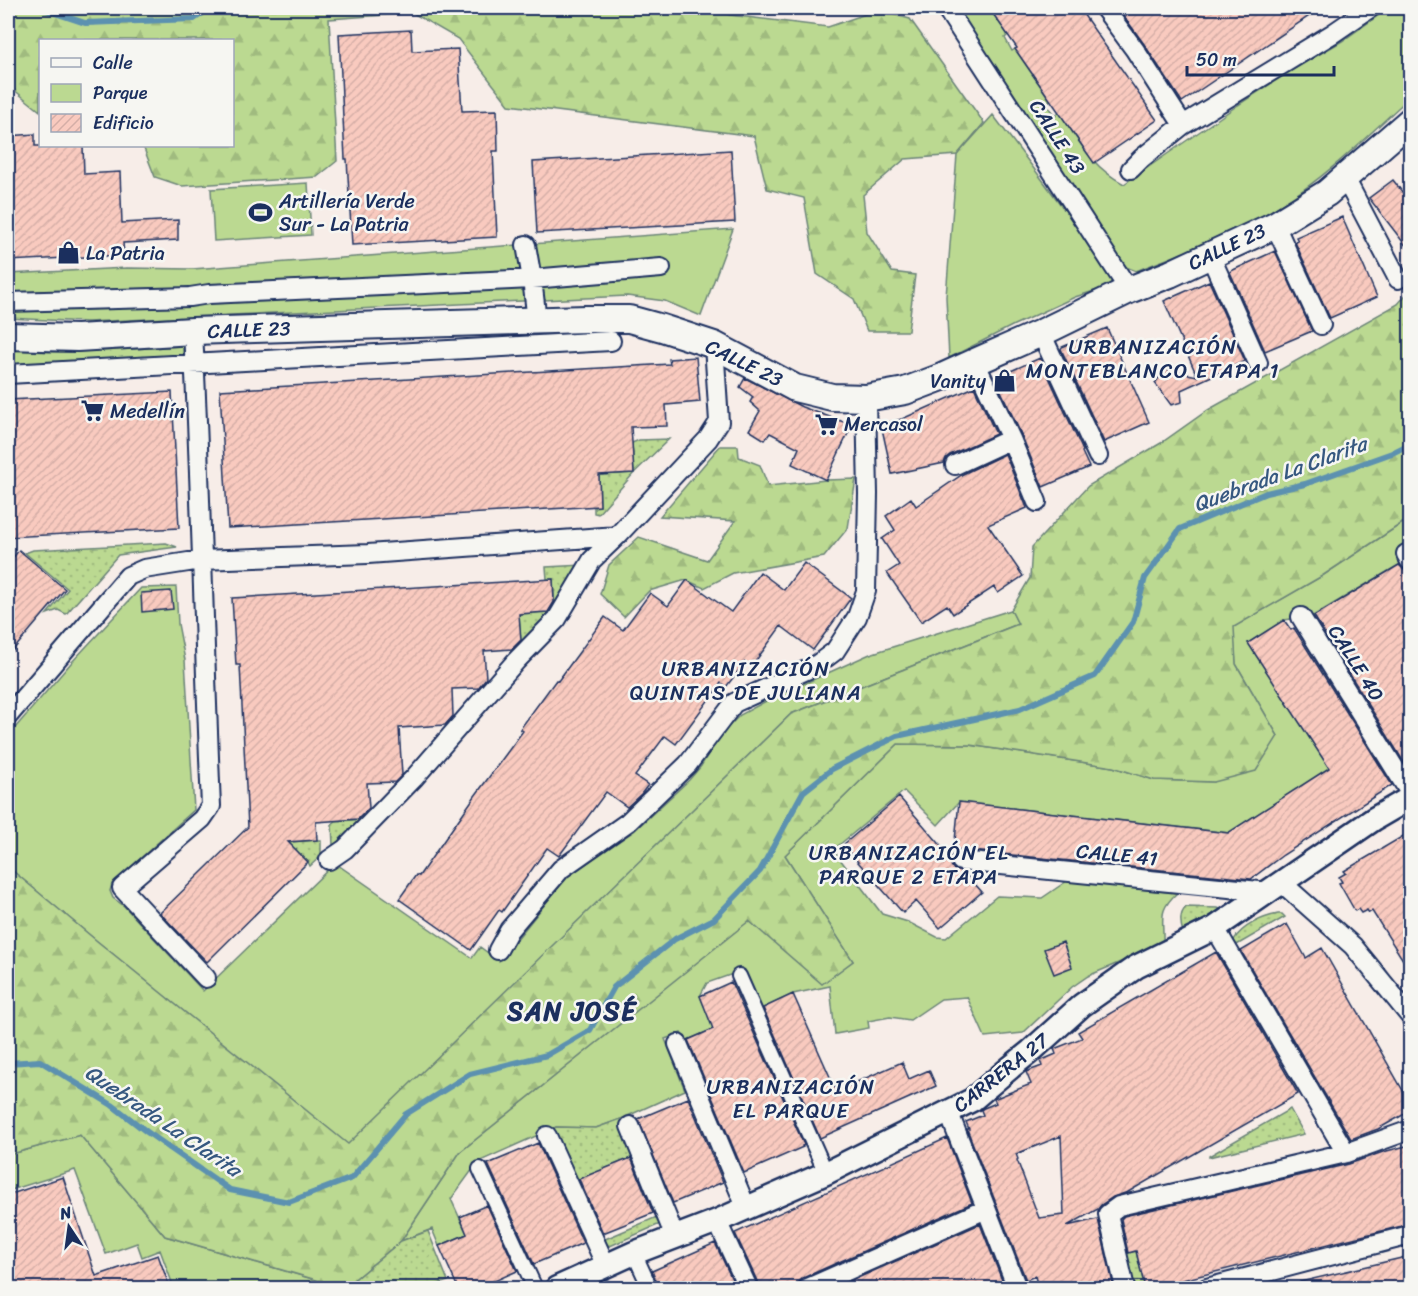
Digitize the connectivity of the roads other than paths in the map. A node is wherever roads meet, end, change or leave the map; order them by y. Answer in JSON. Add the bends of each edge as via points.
{"nodes":[{"id":1,"x":946,"y":8,"type":"edge"},
{"id":2,"x":1104,"y":8,"type":"edge"},
{"id":3,"x":1370,"y":8,"type":"edge"},
{"id":4,"x":1410,"y":121,"type":"edge"},
{"id":5,"x":1183,"y":125,"type":"junction"},
{"id":6,"x":1131,"y":169,"type":"dead end"},
{"id":7,"x":1345,"y":178,"type":"junction"},
{"id":8,"x":1275,"y":225,"type":"junction"},
{"id":9,"x":526,"y":245,"type":"dead end"},
{"id":10,"x":1210,"y":255,"type":"junction"},
{"id":11,"x":662,"y":268,"type":"dead end"},
{"id":12,"x":532,"y":279,"type":"junction"},
{"id":13,"x":1398,"y":279,"type":"dead end"},
{"id":14,"x":1129,"y":290,"type":"junction"},
{"id":15,"x":8,"y":302,"type":"edge"},
{"id":16,"x":537,"y":321,"type":"junction"},
{"id":17,"x":1321,"y":325,"type":"dead end"},
{"id":18,"x":193,"y":331,"type":"junction"},
{"id":19,"x":1041,"y":333,"type":"junction"},
{"id":20,"x":8,"y":336,"type":"edge"},
{"id":21,"x":611,"y":341,"type":"dead end"},
{"id":22,"x":714,"y":345,"type":"junction"},
{"id":23,"x":975,"y":362,"type":"junction"},
{"id":24,"x":1258,"y":363,"type":"dead end"},
{"id":25,"x":194,"y":364,"type":"junction"},
{"id":26,"x":8,"y":374,"type":"edge"},
{"id":27,"x":866,"y":398,"type":"junction"},
{"id":28,"x":1011,"y":439,"type":"junction"},
{"id":29,"x":1098,"y":456,"type":"dead end"},
{"id":30,"x":955,"y":465,"type":"dead end"},
{"id":31,"x":1037,"y":502,"type":"dead end"},
{"id":32,"x":617,"y":536,"type":"junction"},
{"id":33,"x":201,"y":560,"type":"junction"},
{"id":34,"x":1301,"y":617,"type":"dead end"},
{"id":35,"x":8,"y":716,"type":"edge"},
{"id":36,"x":1410,"y":796,"type":"edge"},
{"id":37,"x":329,"y":860,"type":"dead end"},
{"id":38,"x":961,"y":861,"type":"dead end"},
{"id":39,"x":1276,"y":887,"type":"junction"},
{"id":40,"x":1215,"y":928,"type":"junction"},
{"id":41,"x":498,"y":950,"type":"dead end"},
{"id":42,"x":740,"y":976,"type":"dead end"},
{"id":43,"x":206,"y":978,"type":"dead end"},
{"id":44,"x":1410,"y":1016,"type":"edge"},
{"id":45,"x":678,"y":1044,"type":"dead end"},
{"id":46,"x":949,"y":1113,"type":"junction"},
{"id":47,"x":630,"y":1126,"type":"dead end"},
{"id":48,"x":1410,"y":1130,"type":"edge"},
{"id":49,"x":547,"y":1136,"type":"dead end"},
{"id":50,"x":1346,"y":1153,"type":"junction"},
{"id":51,"x":480,"y":1169,"type":"dead end"},
{"id":52,"x":826,"y":1173,"type":"junction"},
{"id":53,"x":746,"y":1207,"type":"junction"},
{"id":54,"x":986,"y":1209,"type":"junction"},
{"id":55,"x":717,"y":1221,"type":"junction"},
{"id":56,"x":1410,"y":1235,"type":"edge"},
{"id":57,"x":675,"y":1237,"type":"junction"},
{"id":58,"x":634,"y":1253,"type":"junction"},
{"id":59,"x":606,"y":1266,"type":"junction"},
{"id":60,"x":535,"y":1288,"type":"edge"},
{"id":61,"x":557,"y":1288,"type":"edge"},
{"id":62,"x":650,"y":1288,"type":"edge"},
{"id":63,"x":748,"y":1288,"type":"edge"},
{"id":64,"x":808,"y":1288,"type":"edge"},
{"id":65,"x":1017,"y":1288,"type":"edge"},
{"id":66,"x":1125,"y":1288,"type":"edge"},
{"id":67,"x":1207,"y":1288,"type":"edge"}],
"edges":[{"from":1,"to":14,"type":"street","name":"CALLE 43"},
{"from":2,"to":5,"type":"street"},
{"from":3,"to":5,"type":"street"},
{"from":4,"to":7,"type":"main road","name":"CALLE 23"},
{"from":5,"to":6,"type":"street"},
{"from":7,"to":8,"type":"main road","name":"CALLE 23"},
{"from":7,"to":13,"type":"street"},
{"from":8,"to":10,"type":"main road","name":"CALLE 23"},
{"from":8,"to":17,"type":"street"},
{"from":9,"to":12,"type":"street"},
{"from":10,"to":14,"type":"main road","name":"CALLE 23"},
{"from":10,"to":24,"type":"street"},
{"from":11,"to":12,"type":"street"},
{"from":12,"to":15,"type":"street"},
{"from":12,"to":16,"type":"street"},
{"from":14,"to":19,"type":"main road","name":"CALLE 23"},
{"from":16,"to":18,"type":"main road","name":"CALLE 23"},
{"from":16,"to":22,"type":"main road","name":"CALLE 23","via":[[629,319]]},
{"from":18,"to":20,"type":"main road","name":"CALLE 23","via":[[77,338]]},
{"from":18,"to":25,"type":"street"},
{"from":19,"to":23,"type":"main road","name":"CALLE 23"},
{"from":19,"to":29,"type":"street"},
{"from":21,"to":25,"type":"street"},
{"from":22,"to":27,"type":"main road","name":"CALLE 23","via":[[795,388],[832,397]]},
{"from":22,"to":32,"type":"street","via":[[718,422],[708,439]]},
{"from":23,"to":27,"type":"main road","name":"CALLE 23","via":[[905,391]]},
{"from":23,"to":28,"type":"street"},
{"from":25,"to":26,"type":"street"},
{"from":25,"to":33,"type":"street"},
{"from":27,"to":41,"type":"street","via":[[866,591],[857,617],[835,651],[815,666],[734,703],[688,764],[628,822],[561,869],[509,930]]},
{"from":28,"to":30,"type":"street"},
{"from":28,"to":31,"type":"street"},
{"from":32,"to":33,"type":"street","via":[[368,554]]},
{"from":32,"to":37,"type":"street","via":[[592,560],[557,619],[414,778],[345,849]]},
{"from":33,"to":35,"type":"street","via":[[144,569],[129,576]]},
{"from":33,"to":43,"type":"street","via":[[211,806],[202,819],[122,888]]},
{"from":34,"to":36,"type":"street","name":"CALLE 40"},
{"from":36,"to":39,"type":"street","name":"CARRERA 27"},
{"from":38,"to":39,"type":"street","name":"CALLE 41"},
{"from":39,"to":40,"type":"street","name":"CARRERA 27"},
{"from":39,"to":44,"type":"street","via":[[1353,946]]},
{"from":40,"to":46,"type":"street","name":"CARRERA 27","via":[[1136,968],[1082,1005],[972,1100]]},
{"from":40,"to":50,"type":"street"},
{"from":42,"to":52,"type":"street"},
{"from":45,"to":53,"type":"street"},
{"from":46,"to":52,"type":"street","name":"CARRERA 27"},
{"from":46,"to":54,"type":"street"},
{"from":47,"to":57,"type":"street"},
{"from":48,"to":50,"type":"street"},
{"from":49,"to":59,"type":"street"},
{"from":50,"to":66,"type":"street","via":[[1119,1206],[1108,1214]]},
{"from":51,"to":60,"type":"street"},
{"from":52,"to":53,"type":"street","name":"CARRERA 27"},
{"from":53,"to":55,"type":"street","name":"CARRERA 27"},
{"from":54,"to":64,"type":"street"},
{"from":54,"to":65,"type":"street"},
{"from":55,"to":57,"type":"street","name":"CARRERA 27"},
{"from":55,"to":63,"type":"street"},
{"from":56,"to":67,"type":"street"},
{"from":57,"to":58,"type":"street","name":"CARRERA 27"},
{"from":58,"to":59,"type":"street","name":"CARRERA 27"},
{"from":58,"to":62,"type":"street"},
{"from":59,"to":61,"type":"street","name":"CARRERA 27"}]}
